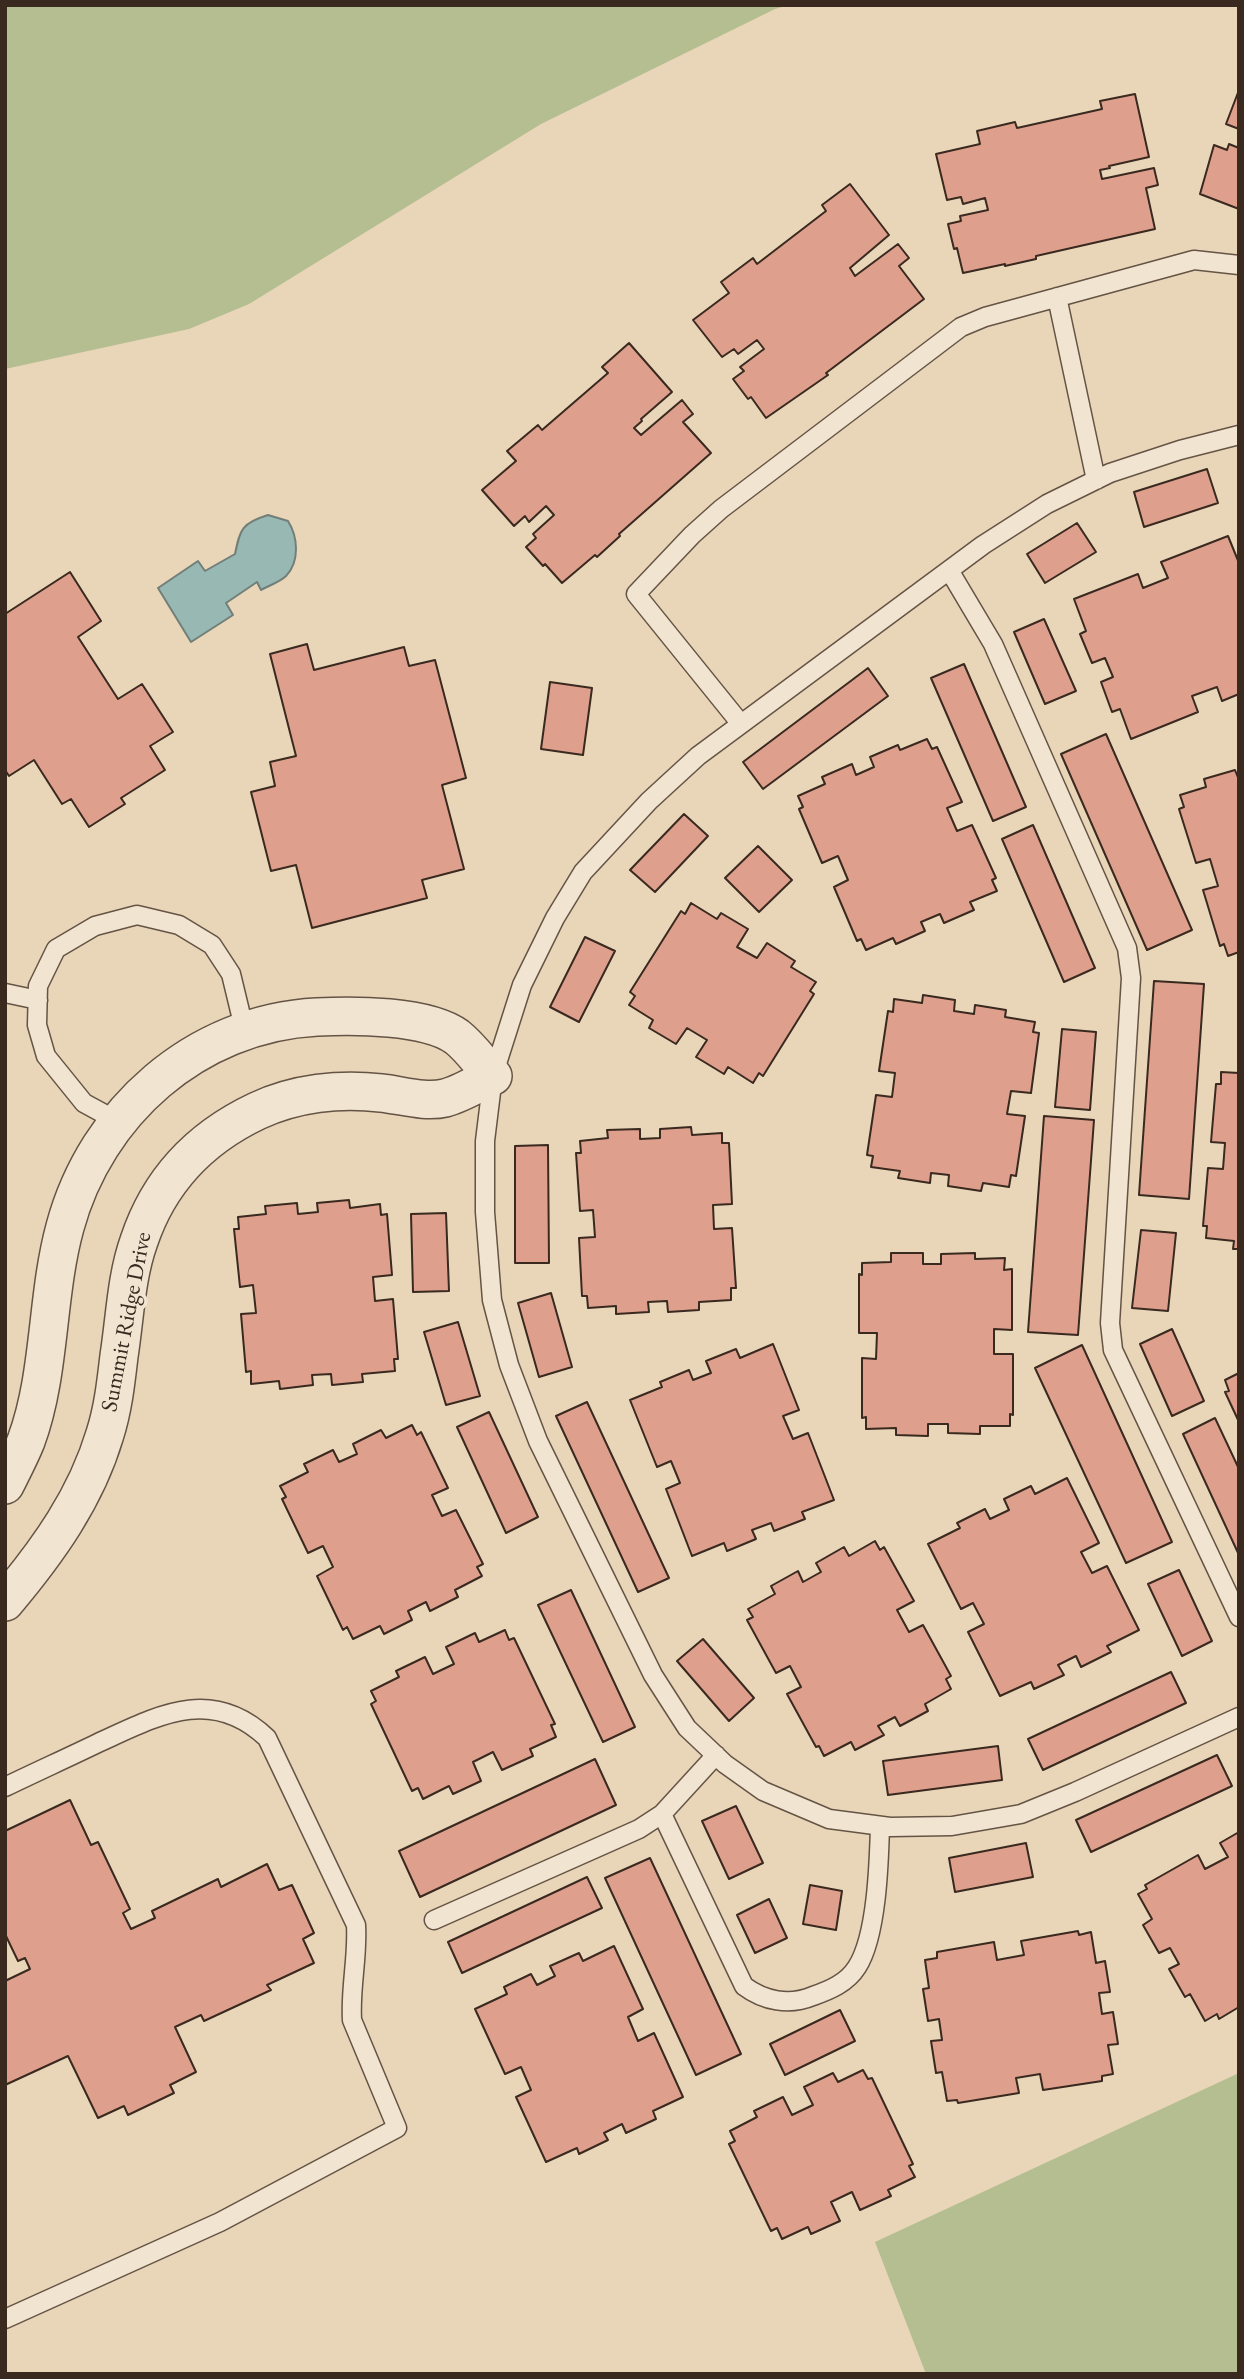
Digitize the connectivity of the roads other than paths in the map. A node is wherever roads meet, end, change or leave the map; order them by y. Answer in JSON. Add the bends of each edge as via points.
{"nodes":[{"id":1,"x":1239,"y":264,"type":"edge"},
{"id":2,"x":1057,"y":297,"type":"junction"},
{"id":3,"x":1239,"y":435,"type":"edge"},
{"id":4,"x":1096,"y":480,"type":"junction"},
{"id":5,"x":950,"y":570,"type":"junction"},
{"id":6,"x":741,"y":724,"type":"junction"},
{"id":7,"x":5,"y":993,"type":"edge"},
{"id":8,"x":38,"y":999,"type":"junction"},
{"id":9,"x":245,"y":1032,"type":"junction"},
{"id":10,"x":493,"y":1076,"type":"junction"},
{"id":11,"x":118,"y":1122,"type":"junction"},
{"id":12,"x":5,"y":1485,"type":"edge"},
{"id":13,"x":5,"y":1602,"type":"edge"},
{"id":14,"x":1239,"y":1617,"type":"edge"},
{"id":15,"x":1239,"y":1717,"type":"edge"},
{"id":16,"x":716,"y":1755,"type":"junction"},
{"id":17,"x":5,"y":1787,"type":"edge"},
{"id":18,"x":662,"y":1814,"type":"junction"},
{"id":19,"x":880,"y":1826,"type":"junction"},
{"id":20,"x":434,"y":1920,"type":"dead end"},
{"id":21,"x":5,"y":2319,"type":"edge"}],
"edges":[{"from":1,"to":2,"type":"lane","via":[[1194,260]]},
{"from":2,"to":4,"type":"lane"},
{"from":2,"to":6,"type":"lane","via":[[961,327],[720,509],[636,594]]},
{"from":3,"to":4,"type":"lane"},
{"from":4,"to":5,"type":"lane","via":[[1047,504]]},
{"from":5,"to":6,"type":"lane"},
{"from":5,"to":14,"type":"lane","via":[[993,644],[1127,948],[1131,978],[1112,1350]]},
{"from":6,"to":10,"type":"lane","via":[[649,801],[583,872],[522,985]]},
{"from":7,"to":8,"type":"lane"},
{"from":8,"to":9,"type":"lane","via":[[38,986],[56,949],[95,926],[136,915],[179,925],[212,945],[230,974]]},
{"from":8,"to":11,"type":"lane","via":[[37,1025],[46,1056],[84,1103]]},
{"from":9,"to":10,"type":"street","via":[[306,1017],[347,1015],[430,1024],[457,1037]]},
{"from":9,"to":11,"type":"street","via":[[177,1064]]},
{"from":10,"to":13,"type":"street","name":"Summit Ridge Drive","via":[[444,1098],[345,1092],[304,1095],[258,1111],[215,1136],[181,1165],[153,1205],[138,1243],[115,1389],[92,1471],[68,1519]]},
{"from":10,"to":16,"type":"lane","via":[[485,1141],[485,1212],[492,1300],[509,1365],[538,1441],[653,1675],[687,1728]]},
{"from":11,"to":12,"type":"street","via":[[81,1180],[65,1227],[38,1396],[26,1441]]},
{"from":15,"to":19,"type":"lane","via":[[1021,1814],[952,1826]]},
{"from":16,"to":18,"type":"lane"},
{"from":16,"to":19,"type":"lane","via":[[763,1791],[829,1819]]},
{"from":17,"to":21,"type":"lane","via":[[155,1717],[204,1709],[230,1713],[251,1724],[267,1738],[356,1925],[352,2020],[397,2128],[220,2222]]},
{"from":18,"to":19,"type":"lane","via":[[744,1986],[758,1997],[778,2001],[803,2000],[837,1986],[857,1968],[867,1945],[879,1874]]},
{"from":18,"to":20,"type":"lane","via":[[639,1829]]}]}
